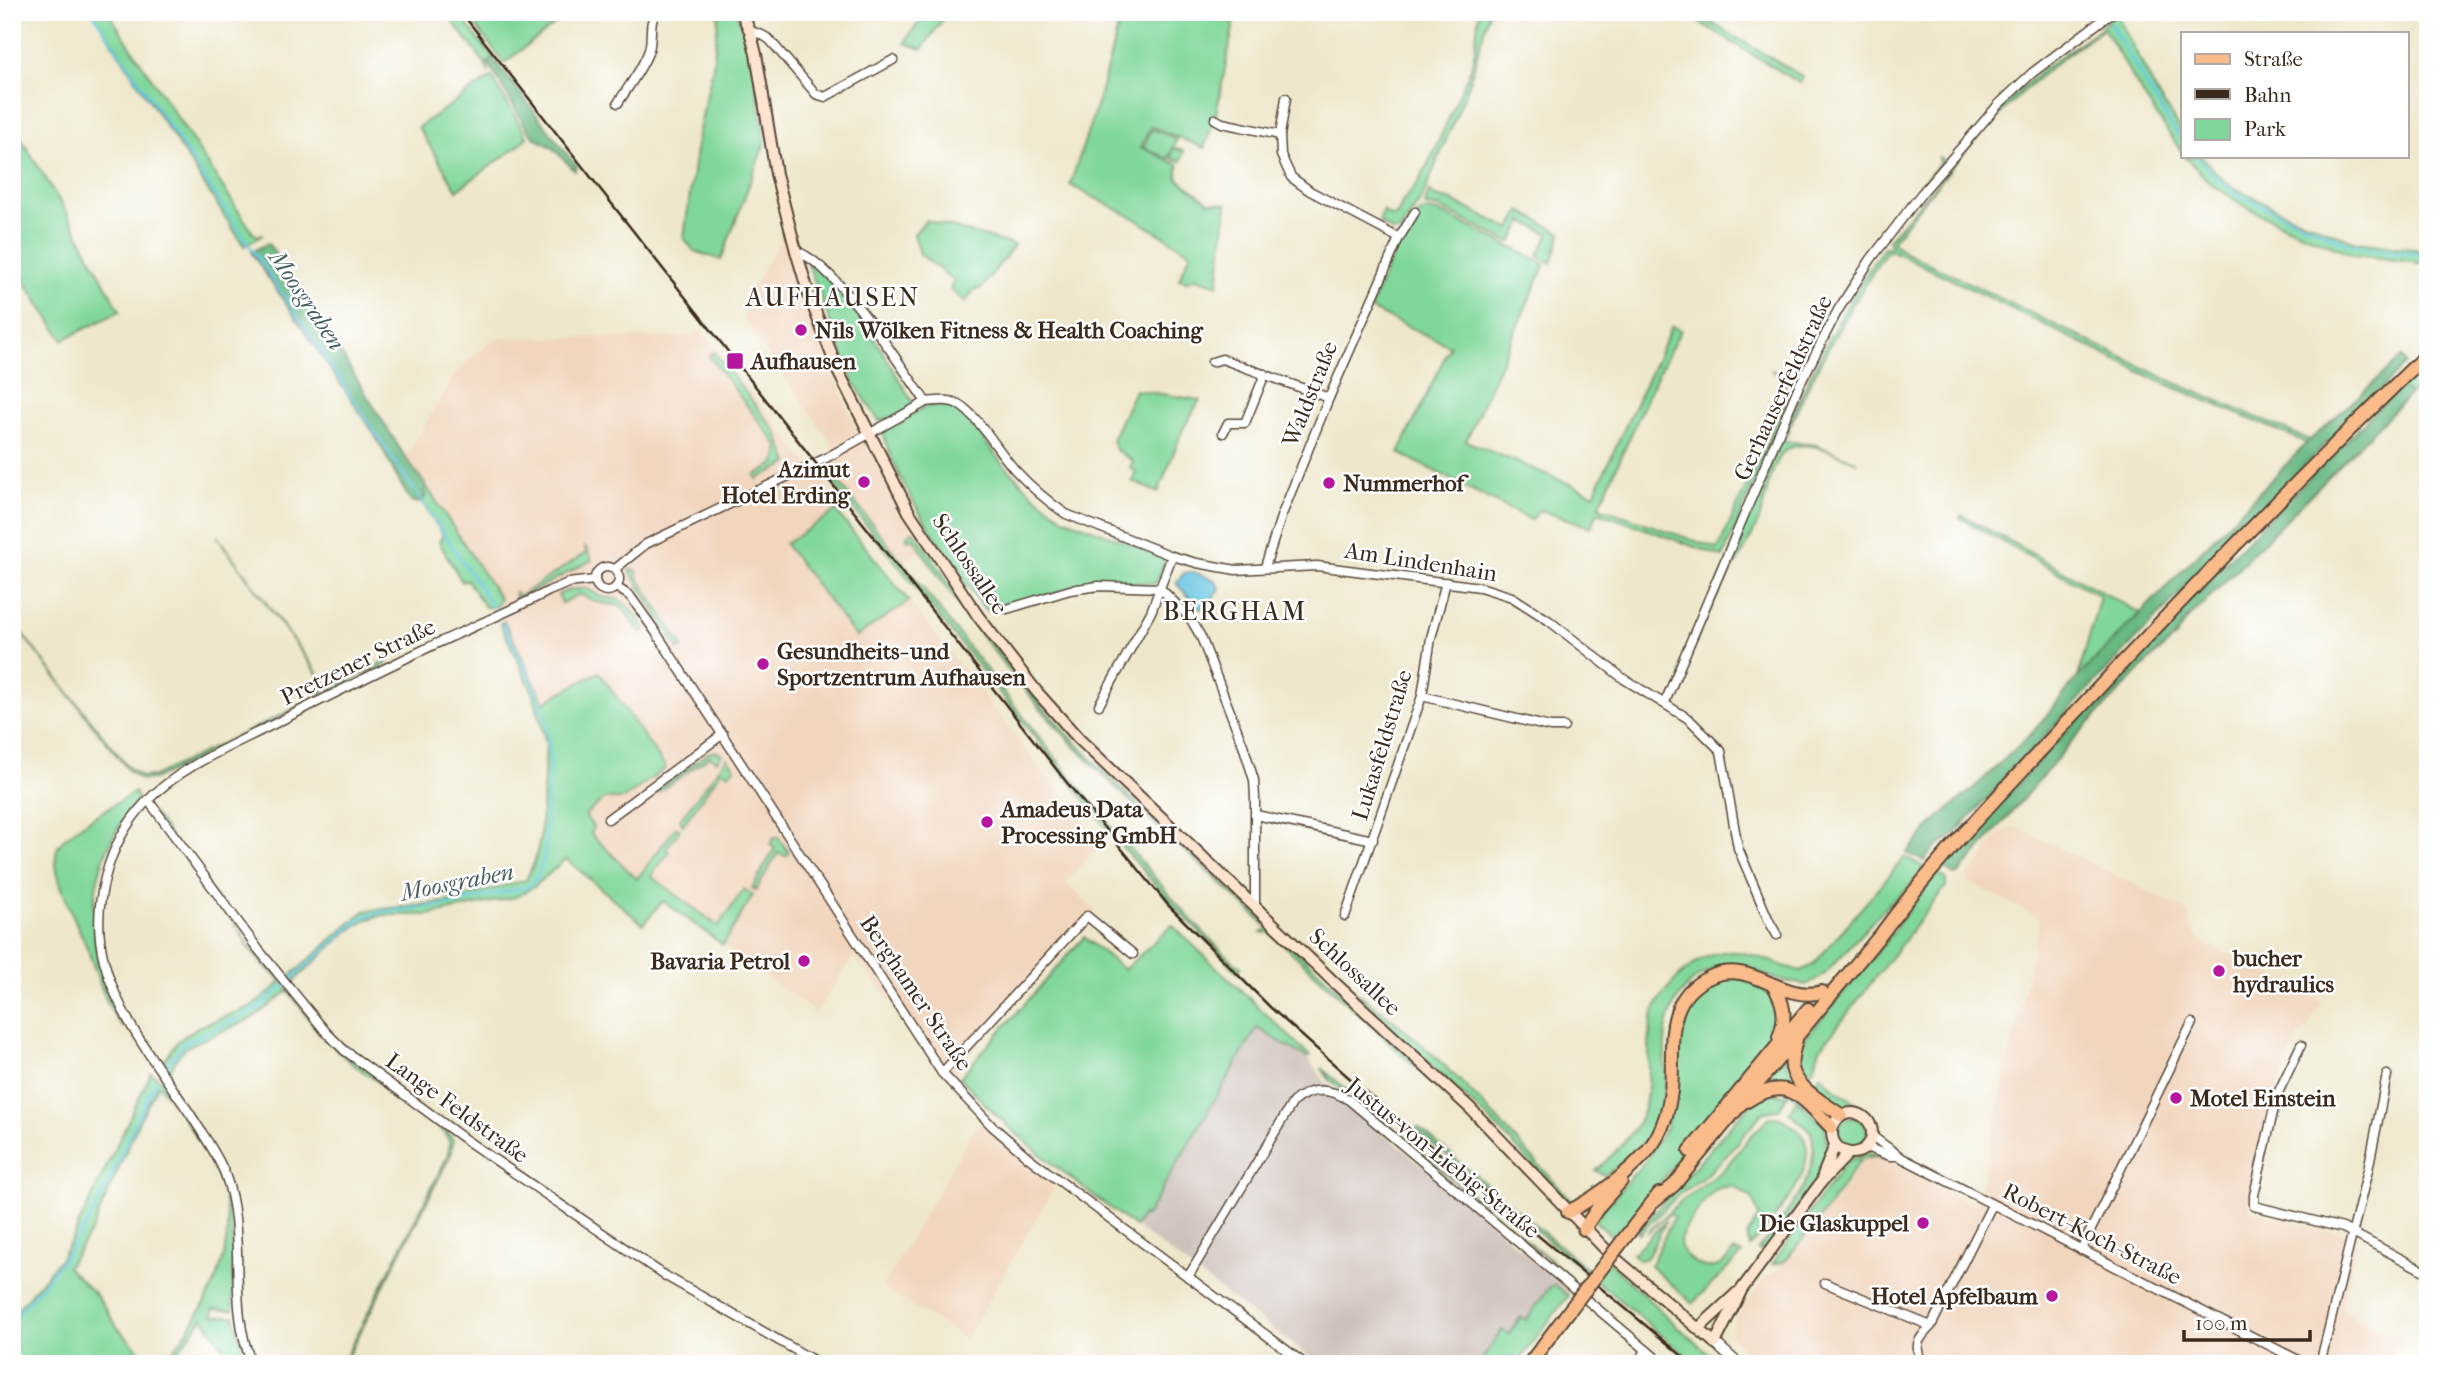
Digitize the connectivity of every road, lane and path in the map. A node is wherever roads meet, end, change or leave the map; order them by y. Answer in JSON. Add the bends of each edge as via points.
{"nodes":[{"id":1,"x":656,"y":12,"type":"edge"},
{"id":2,"x":741,"y":12,"type":"edge"},
{"id":3,"x":2113,"y":12,"type":"edge"},
{"id":4,"x":750,"y":31,"type":"junction"},
{"id":5,"x":893,"y":60,"type":"dead end"},
{"id":6,"x":1286,"y":98,"type":"dead end"},
{"id":7,"x":618,"y":103,"type":"dead end"},
{"id":8,"x":1216,"y":119,"type":"dead end"},
{"id":9,"x":1280,"y":135,"type":"junction"},
{"id":10,"x":1415,"y":212,"type":"dead end"},
{"id":11,"x":1399,"y":238,"type":"junction"},
{"id":12,"x":796,"y":251,"type":"junction"},
{"id":13,"x":2428,"y":353,"type":"edge"},
{"id":14,"x":1212,"y":362,"type":"dead end"},
{"id":15,"x":1265,"y":374,"type":"junction"},
{"id":16,"x":1329,"y":398,"type":"junction"},
{"id":17,"x":926,"y":402,"type":"junction"},
{"id":18,"x":1223,"y":433,"type":"dead end"},
{"id":19,"x":868,"y":435,"type":"junction"},
{"id":20,"x":1172,"y":556,"type":"junction"},
{"id":21,"x":1265,"y":567,"type":"junction"},
{"id":22,"x":615,"y":569,"type":"junction"},
{"id":23,"x":594,"y":580,"type":"junction"},
{"id":24,"x":1446,"y":582,"type":"junction"},
{"id":25,"x":616,"y":587,"type":"junction"},
{"id":26,"x":1160,"y":588,"type":"junction"},
{"id":27,"x":1007,"y":609,"type":"dead end"},
{"id":28,"x":1422,"y":696,"type":"junction"},
{"id":29,"x":1664,"y":702,"type":"junction"},
{"id":30,"x":1099,"y":705,"type":"dead end"},
{"id":31,"x":1564,"y":727,"type":"dead end"},
{"id":32,"x":723,"y":734,"type":"junction"},
{"id":33,"x":148,"y":800,"type":"junction"},
{"id":34,"x":1256,"y":815,"type":"junction"},
{"id":35,"x":608,"y":819,"type":"dead end"},
{"id":36,"x":1373,"y":840,"type":"junction"},
{"id":37,"x":1903,"y":904,"type":"junction"},
{"id":38,"x":1255,"y":905,"type":"junction"},
{"id":39,"x":1345,"y":916,"type":"dead end"},
{"id":40,"x":1777,"y":935,"type":"dead end"},
{"id":41,"x":1133,"y":954,"type":"dead end"},
{"id":42,"x":1773,"y":985,"type":"junction"},
{"id":43,"x":1822,"y":992,"type":"junction"},
{"id":44,"x":2192,"y":1023,"type":"dead end"},
{"id":45,"x":1797,"y":1035,"type":"junction"},
{"id":46,"x":2301,"y":1045,"type":"dead end"},
{"id":47,"x":1774,"y":1047,"type":"junction"},
{"id":48,"x":942,"y":1073,"type":"junction"},
{"id":49,"x":2387,"y":1075,"type":"dead end"},
{"id":50,"x":1738,"y":1107,"type":"junction"},
{"id":51,"x":1841,"y":1115,"type":"junction"},
{"id":52,"x":1832,"y":1127,"type":"junction"},
{"id":53,"x":1872,"y":1136,"type":"junction"},
{"id":54,"x":1835,"y":1145,"type":"junction"},
{"id":55,"x":1866,"y":1147,"type":"junction"},
{"id":56,"x":1849,"y":1153,"type":"junction"},
{"id":57,"x":1898,"y":1156,"type":"junction"},
{"id":58,"x":1625,"y":1175,"type":"junction"},
{"id":59,"x":1822,"y":1181,"type":"junction"},
{"id":60,"x":1655,"y":1201,"type":"junction"},
{"id":61,"x":1992,"y":1205,"type":"junction"},
{"id":62,"x":1568,"y":1212,"type":"junction"},
{"id":63,"x":1584,"y":1229,"type":"junction"},
{"id":64,"x":2352,"y":1233,"type":"junction"},
{"id":65,"x":2081,"y":1250,"type":"junction"},
{"id":66,"x":2428,"y":1273,"type":"edge"},
{"id":67,"x":1188,"y":1278,"type":"junction"},
{"id":68,"x":1825,"y":1283,"type":"dead end"},
{"id":69,"x":1742,"y":1289,"type":"junction"},
{"id":70,"x":1931,"y":1326,"type":"junction"},
{"id":71,"x":1698,"y":1329,"type":"junction"},
{"id":72,"x":1715,"y":1343,"type":"junction"},
{"id":73,"x":1646,"y":1350,"type":"junction"},
{"id":74,"x":1655,"y":1361,"type":"edge"},
{"id":75,"x":252,"y":1364,"type":"edge"},
{"id":76,"x":820,"y":1364,"type":"edge"},
{"id":77,"x":1305,"y":1364,"type":"edge"},
{"id":78,"x":1528,"y":1364,"type":"edge"},
{"id":79,"x":1638,"y":1364,"type":"edge"},
{"id":80,"x":1738,"y":1364,"type":"edge"},
{"id":81,"x":1922,"y":1364,"type":"edge"},
{"id":82,"x":2306,"y":1364,"type":"edge"},
{"id":83,"x":2320,"y":1364,"type":"edge"}],
"edges":[{"from":1,"to":7,"type":"street","via":[[650,23],[649,51]]},
{"from":2,"to":4,"type":"main road","name":"Schlossallee"},
{"from":3,"to":29,"type":"street","name":"Gerhauserfeldstraße","via":[[2032,73],[1998,105],[1913,203],[1857,280],[1798,388]]},
{"from":4,"to":5,"type":"street","via":[[769,39],[817,94],[825,97]]},
{"from":4,"to":12,"type":"main road","name":"Schlossallee","via":[[776,174]]},
{"from":6,"to":9,"type":"street"},
{"from":8,"to":9,"type":"street"},
{"from":9,"to":11,"type":"street","via":[[1281,155],[1295,181]]},
{"from":10,"to":11,"type":"street","name":"Waldstraße"},
{"from":11,"to":16,"type":"street","name":"Waldstraße"},
{"from":12,"to":17,"type":"street","via":[[825,270]]},
{"from":12,"to":19,"type":"main road","name":"Schlossallee","via":[[838,371]]},
{"from":13,"to":37,"type":"main road","via":[[2182,600]]},
{"from":14,"to":15,"type":"street","via":[[1222,359]]},
{"from":15,"to":16,"type":"street"},
{"from":15,"to":18,"type":"street","via":[[1245,423],[1228,423]]},
{"from":16,"to":21,"type":"street","name":"Waldstraße"},
{"from":17,"to":19,"type":"street"},
{"from":17,"to":20,"type":"street","name":"Am Lindenhain","via":[[957,403],[969,412],[1016,470],[1066,514]]},
{"from":19,"to":22,"type":"street","name":"Pretzener Straße","via":[[646,544]]},
{"from":19,"to":38,"type":"main road","name":"Schlossallee","via":[[933,550],[1037,692],[1079,739]]},
{"from":20,"to":21,"type":"street","name":"Am Lindenhain","via":[[1236,570]]},
{"from":20,"to":26,"type":"street"},
{"from":21,"to":24,"type":"street","name":"Am Lindenhain","via":[[1317,566]]},
{"from":22,"to":23,"type":"street","name":"Pretzener Straße","via":[[600,568]]},
{"from":22,"to":25,"type":"street"},
{"from":23,"to":25,"type":"street","name":"Pretzener Straße","via":[[603,590]]},
{"from":23,"to":33,"type":"street","name":"Pretzener Straße","via":[[549,591],[318,702],[183,772]]},
{"from":24,"to":28,"type":"street","name":"Lukasfeldstraße"},
{"from":24,"to":29,"type":"street","name":"Am Lindenhain","via":[[1513,597],[1624,679]]},
{"from":25,"to":32,"type":"street","name":"Berghamer Straße","via":[[630,596]]},
{"from":26,"to":27,"type":"street","via":[[1070,590]]},
{"from":26,"to":30,"type":"street"},
{"from":26,"to":34,"type":"street","via":[[1190,618],[1211,658],[1254,780]]},
{"from":28,"to":31,"type":"street"},
{"from":28,"to":36,"type":"street","name":"Lukasfeldstraße"},
{"from":29,"to":40,"type":"street","name":"Am Lindenhain","via":[[1700,728],[1721,751],[1738,848]]},
{"from":32,"to":35,"type":"street"},
{"from":32,"to":48,"type":"street","name":"Berghamer Straße"},
{"from":33,"to":75,"type":"street","name":"Pretzener Straße","via":[[109,862],[101,901],[103,958],[131,1029],[192,1117],[225,1175],[236,1230],[241,1331]]},
{"from":33,"to":76,"type":"street","name":"Lange Feldstraße","via":[[290,988],[344,1050],[463,1138],[664,1275]]},
{"from":34,"to":36,"type":"street"},
{"from":34,"to":38,"type":"street"},
{"from":36,"to":39,"type":"street","name":"Lukasfeldstraße"},
{"from":37,"to":43,"type":"main road"},
{"from":37,"to":45,"type":"main road"},
{"from":38,"to":62,"type":"main road","name":"Schlossallee","via":[[1470,1108]]},
{"from":41,"to":48,"type":"street","via":[[1087,916]]},
{"from":42,"to":43,"type":"main road","via":[[1801,995]]},
{"from":42,"to":47,"type":"main road","via":[[1784,1016]]},
{"from":42,"to":58,"type":"main road","via":[[1756,976],[1731,972],[1701,982],[1687,995],[1673,1026],[1667,1115],[1649,1149]]},
{"from":43,"to":47,"type":"main road"},
{"from":44,"to":65,"type":"street"},
{"from":45,"to":50,"type":"main road"},
{"from":45,"to":51,"type":"main road","via":[[1791,1058],[1794,1073]]},
{"from":46,"to":64,"type":"street","via":[[2277,1096],[2253,1202],[2258,1208]]},
{"from":47,"to":60,"type":"main road"},
{"from":48,"to":67,"type":"street","name":"Berghamer Straße","via":[[1029,1158]]},
{"from":49,"to":64,"type":"street"},
{"from":50,"to":52,"type":"main road","via":[[1763,1091],[1783,1088]]},
{"from":50,"to":60,"type":"main road","via":[[1674,1185]]},
{"from":51,"to":52,"type":"main road"},
{"from":51,"to":53,"type":"main road","via":[[1861,1114],[1870,1124]]},
{"from":52,"to":54,"type":"main road"},
{"from":53,"to":55,"type":"main road"},
{"from":53,"to":57,"type":"street","name":"Robert-Koch-Straße"},
{"from":54,"to":56,"type":"main road"},
{"from":54,"to":59,"type":"main road"},
{"from":55,"to":56,"type":"main road"},
{"from":55,"to":57,"type":"street","name":"Robert-Koch-Straße"},
{"from":56,"to":59,"type":"main road"},
{"from":57,"to":61,"type":"street","name":"Robert-Koch-Straße"},
{"from":58,"to":62,"type":"main road"},
{"from":58,"to":63,"type":"main road"},
{"from":59,"to":69,"type":"main road"},
{"from":60,"to":78,"type":"main road","bridge":true},
{"from":61,"to":65,"type":"street","name":"Robert-Koch-Straße"},
{"from":61,"to":70,"type":"street"},
{"from":62,"to":63,"type":"main road","name":"Schlossallee"},
{"from":63,"to":71,"type":"main road","name":"Schlossallee"},
{"from":64,"to":66,"type":"street"},
{"from":64,"to":83,"type":"street"},
{"from":65,"to":82,"type":"street","name":"Robert-Koch-Straße"},
{"from":67,"to":73,"type":"street","name":"Justus-von-Liebig-Straße","via":[[1293,1102],[1306,1093],[1328,1090],[1349,1100]]},
{"from":67,"to":77,"type":"street","name":"Berghamer Straße"},
{"from":68,"to":70,"type":"street"},
{"from":69,"to":71,"type":"main road"},
{"from":69,"to":72,"type":"main road"},
{"from":70,"to":81,"type":"street","via":[[1918,1339]]},
{"from":71,"to":72,"type":"main road","name":"Schlossallee"},
{"from":72,"to":80,"type":"street"},
{"from":73,"to":74,"type":"street","name":"Justus-von-Liebig-Straße"},
{"from":73,"to":79,"type":"street"}]}
